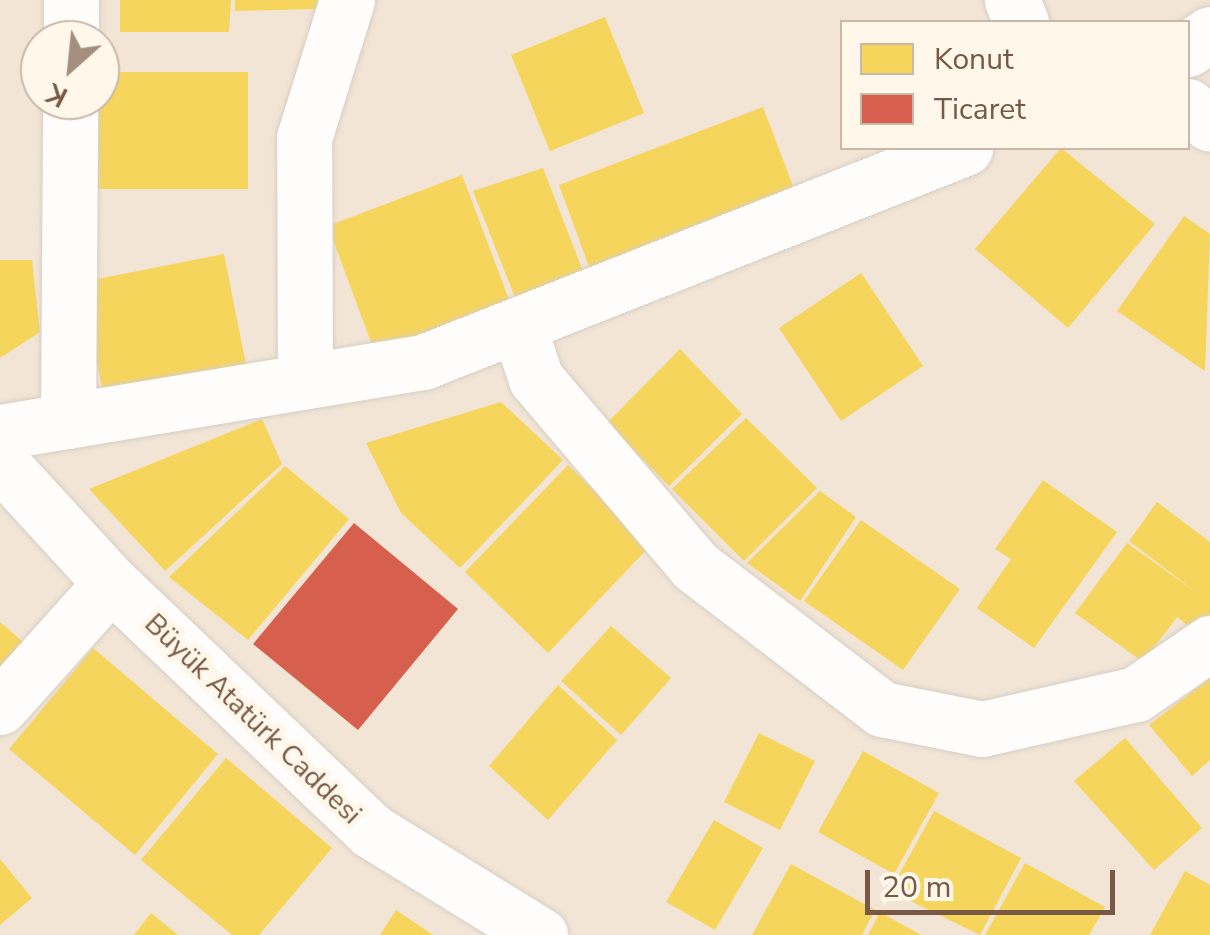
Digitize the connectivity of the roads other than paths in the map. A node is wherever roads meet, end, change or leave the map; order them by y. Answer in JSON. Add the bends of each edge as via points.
{"nodes":[{"id":1,"x":347,"y":0,"type":"edge"},
{"id":2,"x":1190,"y":108,"type":"edge"},
{"id":3,"x":70,"y":120,"type":"edge"},
{"id":4,"x":1210,"y":124,"type":"edge"},
{"id":5,"x":960,"y":150,"type":"edge"},
{"id":6,"x":518,"y":325,"type":"junction"},
{"id":7,"x":305,"y":381,"type":"junction"},
{"id":8,"x":68,"y":420,"type":"junction"},
{"id":9,"x":0,"y":432,"type":"edge"},
{"id":10,"x":0,"y":462,"type":"edge"},
{"id":11,"x":111,"y":583,"type":"junction"},
{"id":12,"x":1210,"y":642,"type":"edge"},
{"id":13,"x":0,"y":707,"type":"edge"},
{"id":14,"x":540,"y":935,"type":"edge"}],
"edges":[{"from":1,"to":7,"type":"street","via":[[304,138]]},
{"from":2,"to":4,"type":"street"},
{"from":3,"to":8,"type":"street"},
{"from":5,"to":6,"type":"street"},
{"from":6,"to":7,"type":"street","via":[[423,362]]},
{"from":6,"to":12,"type":"street","via":[[536,379],[695,566],[882,709],[982,729],[1136,694]]},
{"from":7,"to":8,"type":"street"},
{"from":8,"to":9,"type":"street"},
{"from":10,"to":11,"type":"street","name":"Büyük Atatürk Caddesi"},
{"from":11,"to":13,"type":"street"},
{"from":11,"to":14,"type":"street","name":"Büyük Atatürk Caddesi","via":[[370,830]]}]}
